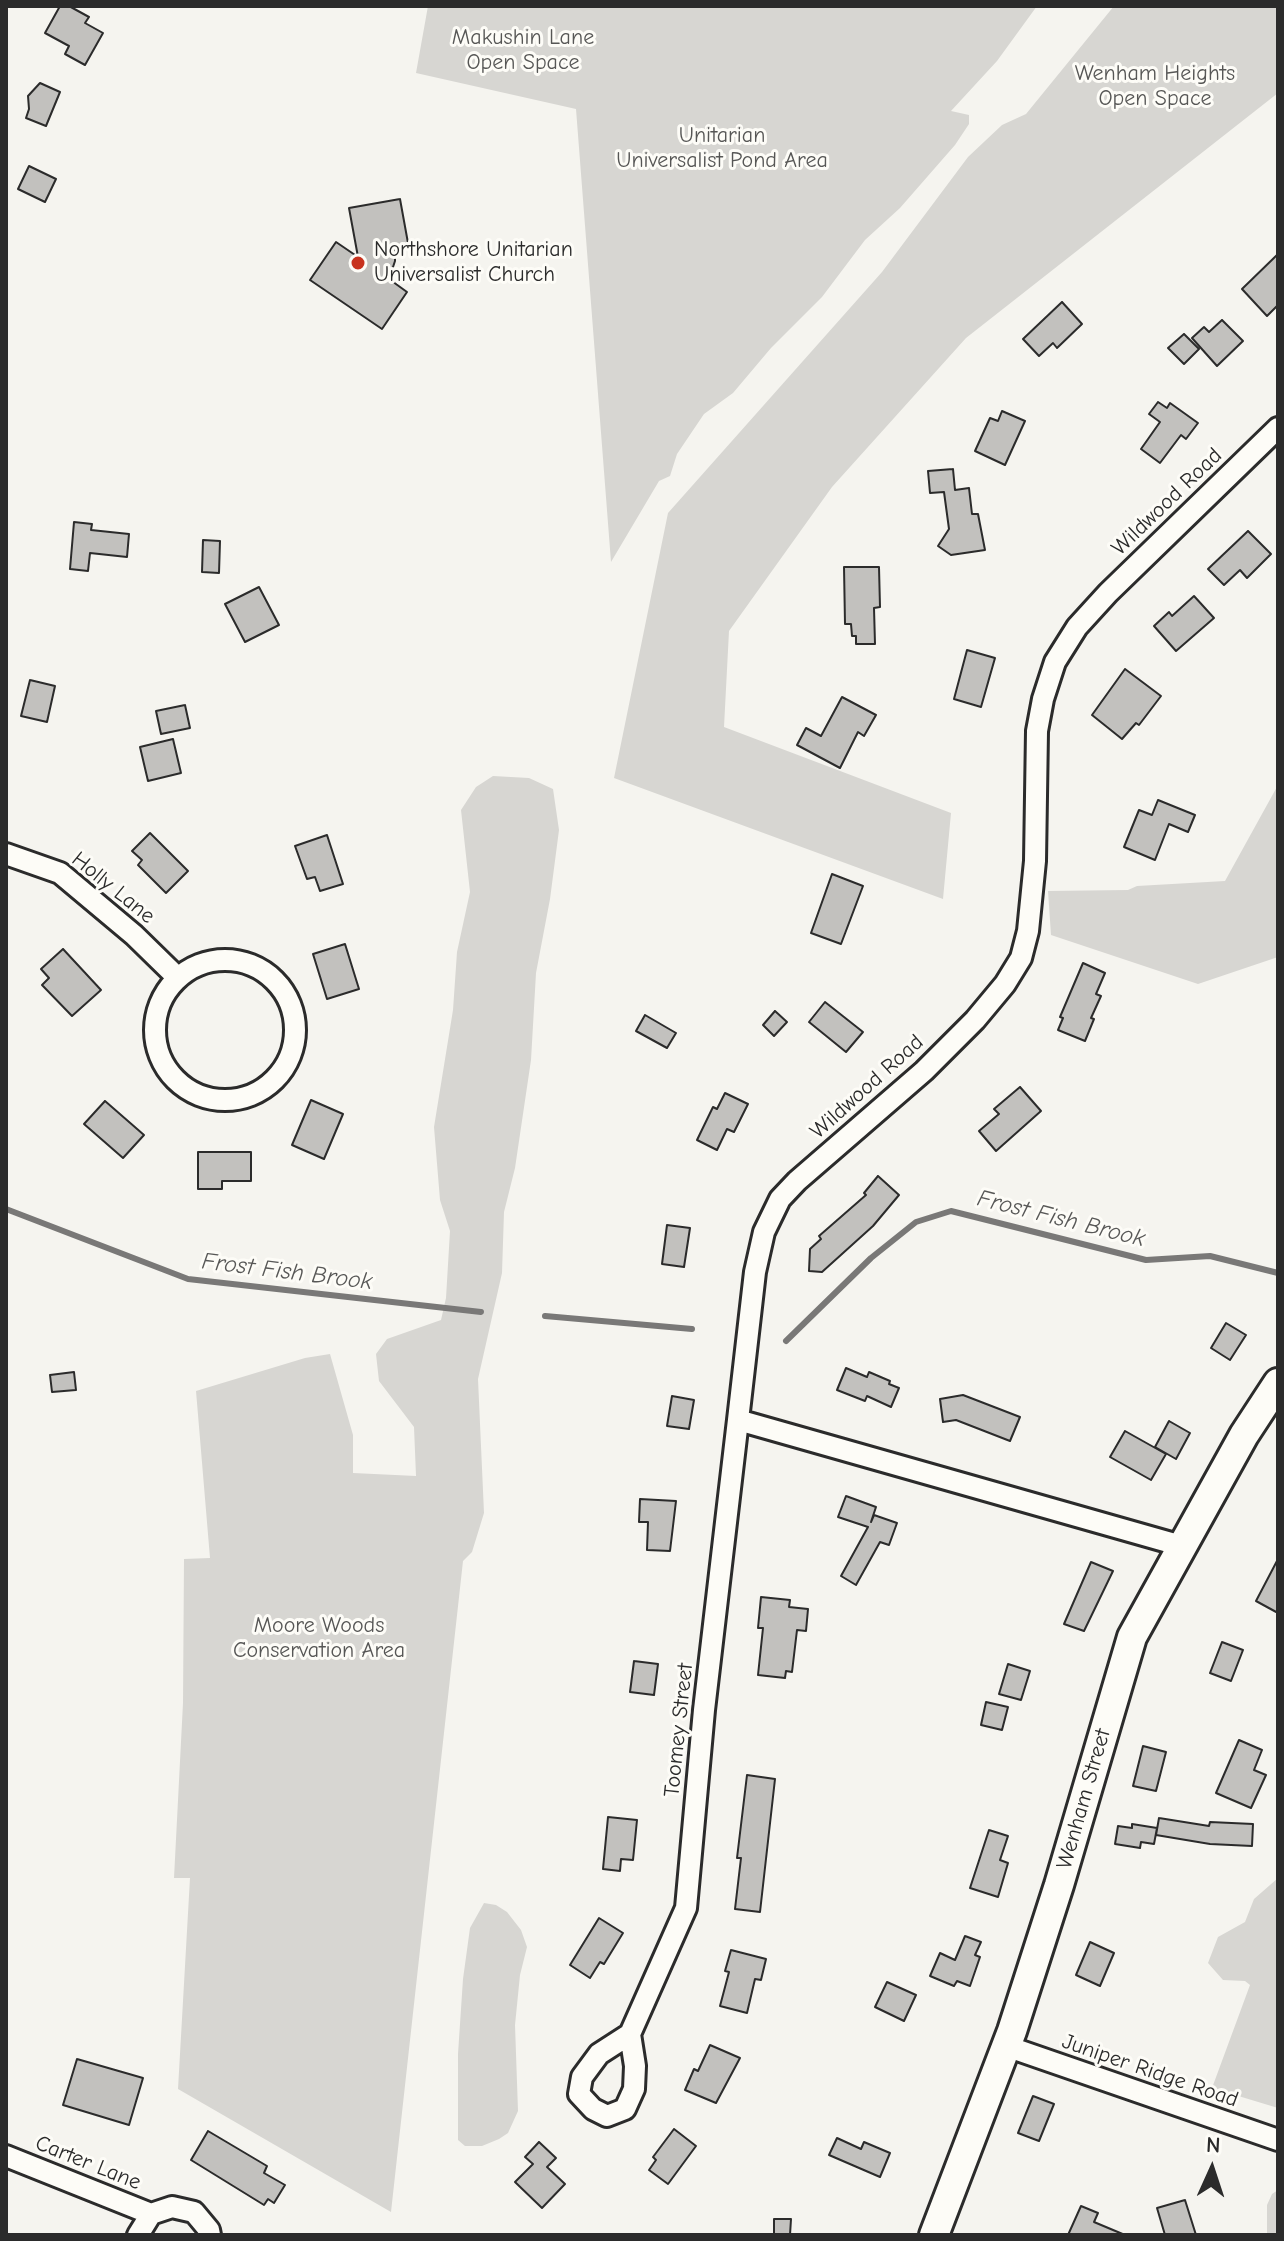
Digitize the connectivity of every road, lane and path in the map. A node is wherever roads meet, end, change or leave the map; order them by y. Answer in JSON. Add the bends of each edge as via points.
{"nodes":[{"id":1,"x":1278,"y":428,"type":"edge"},
{"id":2,"x":6,"y":854,"type":"edge"},
{"id":3,"x":178,"y":978,"type":"junction"},
{"id":4,"x":1278,"y":1383,"type":"edge"},
{"id":5,"x":738,"y":1420,"type":"junction"},
{"id":6,"x":1182,"y":1546,"type":"junction"},
{"id":7,"x":630,"y":2034,"type":"dead end"},
{"id":8,"x":1006,"y":2046,"type":"junction"},
{"id":9,"x":1278,"y":2140,"type":"edge"},
{"id":10,"x":6,"y":2156,"type":"edge"},
{"id":11,"x":151,"y":2214,"type":"junction"},
{"id":12,"x":138,"y":2235,"type":"edge"},
{"id":13,"x":210,"y":2235,"type":"edge"},
{"id":14,"x":934,"y":2235,"type":"edge"}],
"edges":[{"from":1,"to":5,"type":"street","name":"Wildwood Road","via":[[1108,593],[1055,662],[1037,731],[1032,907],[1021,958],[1005,984],[924,1071],[780,1199],[764,1232],[755,1272]]},
{"from":2,"to":3,"type":"street","name":"Holly Lane","via":[[60,873]]},
{"from":3,"to":3,"type":"street","via":[[161,1003],[155,1032],[158,1052],[181,1084],[208,1097],[237,1099],[276,1079],[295,1036],[293,1012],[267,973],[222,960]]},
{"from":4,"to":6,"type":"main road","name":"Wenham Street"},
{"from":5,"to":6,"type":"street"},
{"from":5,"to":7,"type":"street","name":"Toomey Street","via":[[686,1908]]},
{"from":6,"to":8,"type":"main road","name":"Wenham Street","via":[[1132,1637]]},
{"from":8,"to":9,"type":"street","name":"Juniper Ridge Road"},
{"from":8,"to":14,"type":"main road","name":"Wenham Street"},
{"from":10,"to":11,"type":"street","name":"Carter Lane"},
{"from":11,"to":12,"type":"street"},
{"from":11,"to":13,"type":"street","via":[[172,2207],[194,2212]]}]}
